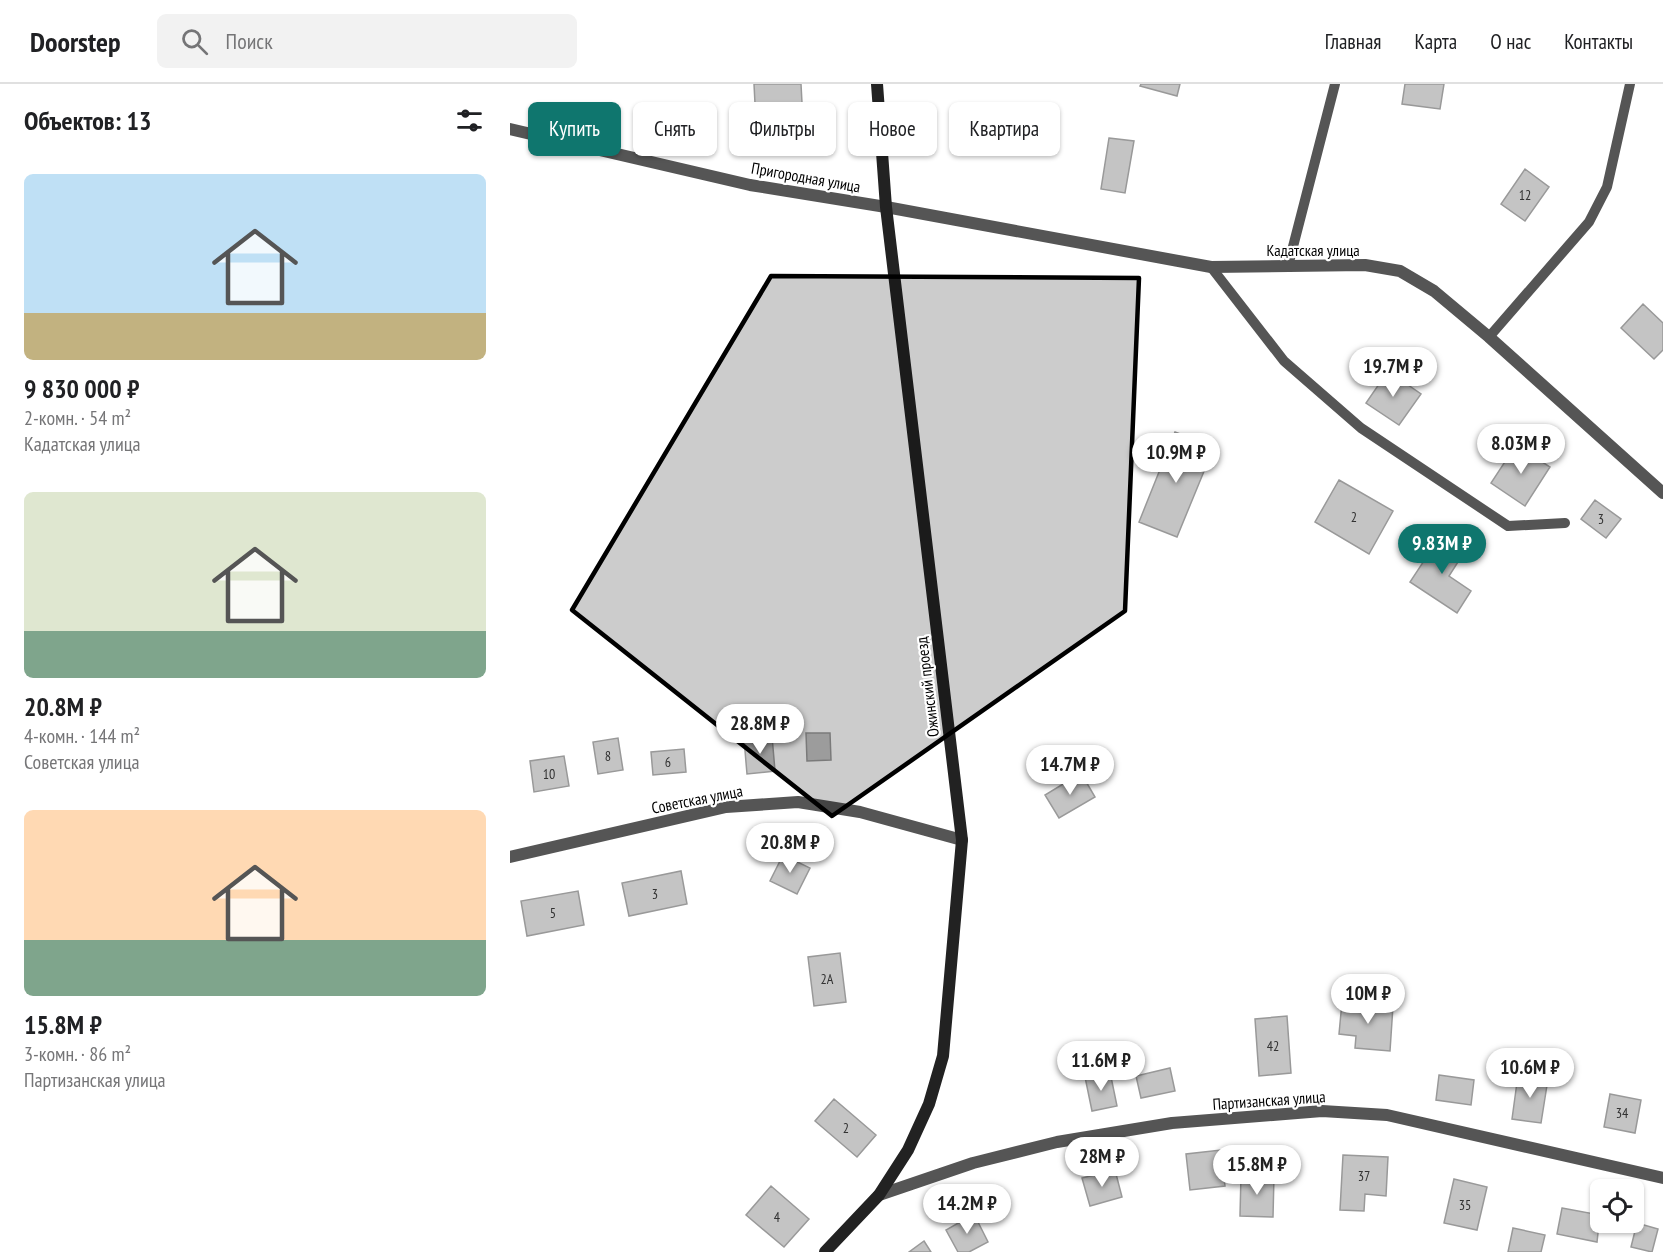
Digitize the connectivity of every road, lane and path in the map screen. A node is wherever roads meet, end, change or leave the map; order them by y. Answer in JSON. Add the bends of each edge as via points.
{"nodes":[{"id":1,"x":877,"y":84,"type":"edge"},
{"id":2,"x":1335,"y":84,"type":"edge"},
{"id":3,"x":1630,"y":84,"type":"edge"},
{"id":4,"x":510,"y":129,"type":"edge"},
{"id":5,"x":886,"y":207,"type":"junction"},
{"id":6,"x":1288,"y":266,"type":"junction"},
{"id":7,"x":1211,"y":267,"type":"junction"},
{"id":8,"x":1490,"y":337,"type":"junction"},
{"id":9,"x":1663,"y":493,"type":"edge"},
{"id":10,"x":1565,"y":523,"type":"dead end"},
{"id":11,"x":962,"y":840,"type":"junction"},
{"id":12,"x":510,"y":857,"type":"edge"},
{"id":13,"x":1663,"y":1178,"type":"edge"},
{"id":14,"x":879,"y":1195,"type":"junction"},
{"id":15,"x":825,"y":1252,"type":"edge"}],
"edges":[{"from":1,"to":5,"type":"main road","name":"Ожинский проезд"},
{"from":2,"to":6,"type":"lane"},
{"from":3,"to":8,"type":"lane","via":[[1607,187],[1589,222]]},
{"from":4,"to":5,"type":"street","name":"Пригородная улица","via":[[750,185]]},
{"from":5,"to":7,"type":"street","name":"Кадатская улица"},
{"from":5,"to":11,"type":"main road","name":"Ожинский проезд"},
{"from":6,"to":7,"type":"street","name":"Кадатская улица"},
{"from":6,"to":8,"type":"street","name":"Кадатская улица","via":[[1365,265],[1400,271],[1434,291]]},
{"from":7,"to":10,"type":"lane","via":[[1284,361],[1361,428],[1508,526]]},
{"from":8,"to":9,"type":"street","name":"Кадатская улица"},
{"from":11,"to":12,"type":"street","name":"Советская улица","via":[[860,812],[798,802],[726,807]]},
{"from":11,"to":14,"type":"main road","name":"Ожинский проезд","via":[[943,1056],[929,1104],[908,1150]]},
{"from":13,"to":14,"type":"street","name":"Партизанская улица","via":[[1386,1115],[1322,1111],[1172,1123],[1058,1142],[973,1164]]},
{"from":14,"to":15,"type":"main road","name":"Ожинский проезд"}]}
